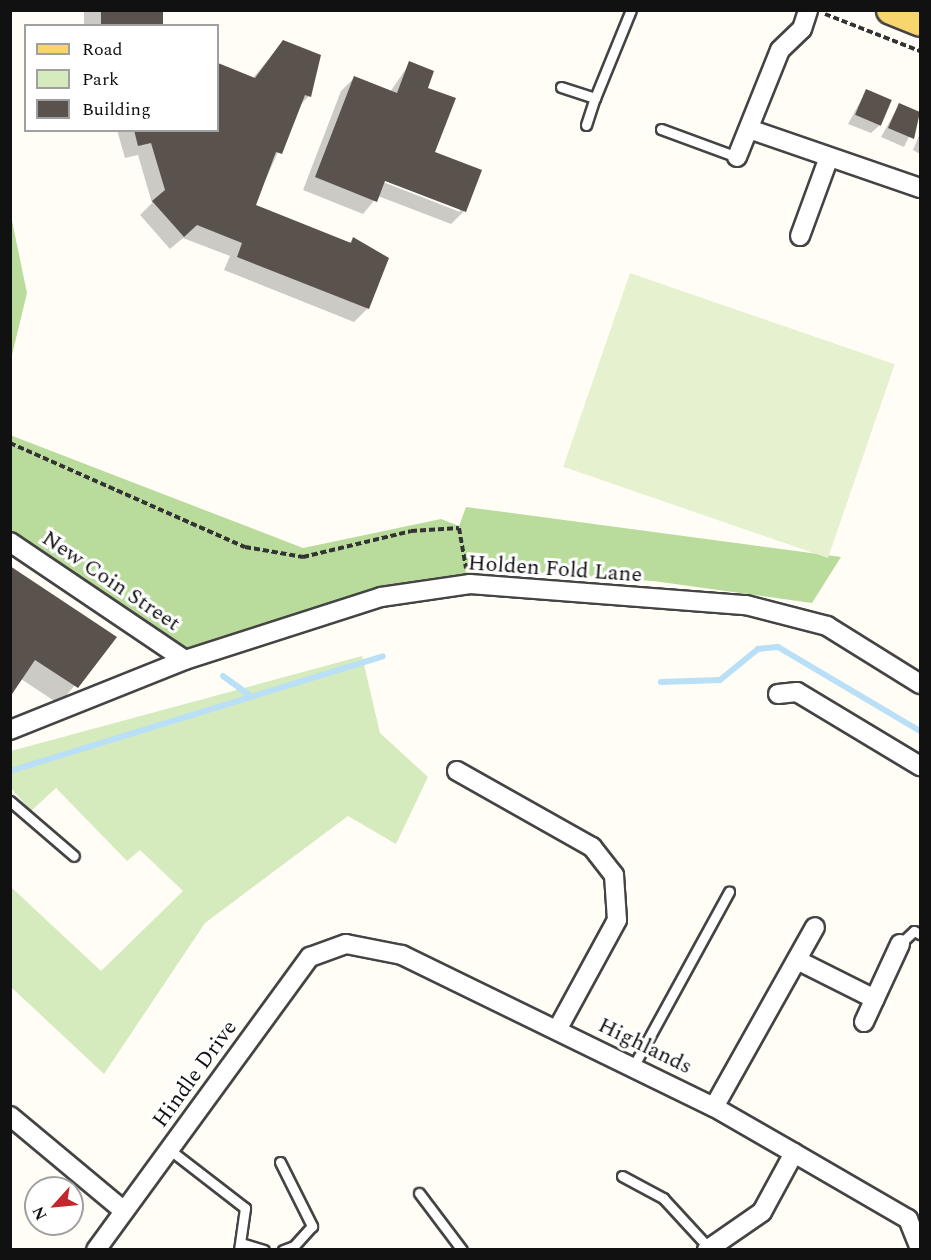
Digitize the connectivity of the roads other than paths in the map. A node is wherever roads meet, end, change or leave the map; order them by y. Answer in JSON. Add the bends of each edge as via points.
{"nodes":[{"id":1,"x":631,"y":10,"type":"edge"},
{"id":2,"x":808,"y":10,"type":"edge"},
{"id":3,"x":891,"y":10,"type":"edge"},
{"id":4,"x":921,"y":22,"type":"edge"},
{"id":5,"x":561,"y":87,"type":"dead end"},
{"id":6,"x":595,"y":98,"type":"junction"},
{"id":7,"x":586,"y":125,"type":"dead end"},
{"id":8,"x":661,"y":129,"type":"dead end"},
{"id":9,"x":749,"y":129,"type":"junction"},
{"id":10,"x":737,"y":157,"type":"joint"},
{"id":11,"x":828,"y":160,"type":"junction"},
{"id":12,"x":921,"y":188,"type":"edge"},
{"id":13,"x":800,"y":236,"type":"dead end"},
{"id":14,"x":10,"y":542,"type":"edge"},
{"id":15,"x":184,"y":660,"type":"junction"},
{"id":16,"x":921,"y":684,"type":"edge"},
{"id":17,"x":778,"y":694,"type":"dead end"},
{"id":18,"x":10,"y":730,"type":"edge"},
{"id":19,"x":921,"y":766,"type":"edge"},
{"id":20,"x":456,"y":771,"type":"dead end"},
{"id":21,"x":10,"y":801,"type":"edge"},
{"id":22,"x":74,"y":856,"type":"dead end"},
{"id":23,"x":729,"y":892,"type":"dead end"},
{"id":24,"x":815,"y":927,"type":"dead end"},
{"id":25,"x":921,"y":934,"type":"edge"},
{"id":26,"x":346,"y":944,"type":"joint"},
{"id":27,"x":900,"y":944,"type":"joint"},
{"id":28,"x":796,"y":960,"type":"junction"},
{"id":29,"x":875,"y":999,"type":"junction"},
{"id":30,"x":864,"y":1022,"type":"dead end"},
{"id":31,"x":557,"y":1030,"type":"junction"},
{"id":32,"x":633,"y":1067,"type":"junction"},
{"id":33,"x":714,"y":1107,"type":"junction"},
{"id":34,"x":10,"y":1116,"type":"edge"},
{"id":35,"x":170,"y":1150,"type":"junction"},
{"id":36,"x":794,"y":1153,"type":"junction"},
{"id":37,"x":280,"y":1162,"type":"dead end"},
{"id":38,"x":622,"y":1176,"type":"dead end"},
{"id":39,"x":420,"y":1194,"type":"dead end"},
{"id":40,"x":124,"y":1211,"type":"junction"},
{"id":41,"x":914,"y":1214,"type":"edge"},
{"id":42,"x":240,"y":1246,"type":"edge"},
{"id":43,"x":708,"y":1249,"type":"edge"},
{"id":44,"x":921,"y":1249,"type":"edge"},
{"id":45,"x":96,"y":1250,"type":"edge"},
{"id":46,"x":264,"y":1250,"type":"edge"},
{"id":47,"x":283,"y":1250,"type":"edge"},
{"id":48,"x":462,"y":1250,"type":"edge"}],
"edges":[{"from":1,"to":6,"type":"lane"},
{"from":2,"to":9,"type":"street","via":[[802,29],[780,50]]},
{"from":3,"to":4,"type":"main road"},
{"from":5,"to":6,"type":"lane"},
{"from":6,"to":7,"type":"lane"},
{"from":8,"to":10,"type":"lane"},
{"from":9,"to":10,"type":"street"},
{"from":9,"to":11,"type":"street"},
{"from":11,"to":12,"type":"street","via":[[849,161]]},
{"from":11,"to":13,"type":"street"},
{"from":14,"to":15,"type":"street","name":"New Coin Street"},
{"from":15,"to":16,"type":"street","name":"Holden Fold Lane","via":[[381,597],[470,584],[746,605],[827,626]]},
{"from":15,"to":18,"type":"street","name":"Holden Fold Lane"},
{"from":17,"to":19,"type":"street","via":[[796,692]]},
{"from":20,"to":31,"type":"street","via":[[592,847],[615,875],[617,920]]},
{"from":21,"to":22,"type":"lane"},
{"from":23,"to":32,"type":"lane"},
{"from":24,"to":28,"type":"street"},
{"from":25,"to":27,"type":"lane","via":[[914,931]]},
{"from":26,"to":31,"type":"street","name":"Highlands","via":[[402,955]]},
{"from":26,"to":35,"type":"street","name":"Hindle Drive","via":[[309,957]]},
{"from":27,"to":29,"type":"street"},
{"from":28,"to":29,"type":"street"},
{"from":28,"to":33,"type":"street"},
{"from":29,"to":30,"type":"street"},
{"from":31,"to":32,"type":"street","name":"Highlands"},
{"from":32,"to":33,"type":"street","name":"Highlands"},
{"from":33,"to":36,"type":"street","name":"Highlands"},
{"from":34,"to":40,"type":"street"},
{"from":35,"to":40,"type":"street","name":"Hindle Drive"},
{"from":35,"to":42,"type":"lane","via":[[244,1208]]},
{"from":36,"to":41,"type":"street","name":"Highlands"},
{"from":36,"to":43,"type":"street","via":[[762,1212]]},
{"from":37,"to":47,"type":"lane","via":[[312,1226],[294,1246]]},
{"from":38,"to":43,"type":"lane","via":[[663,1198]]},
{"from":39,"to":48,"type":"lane"},
{"from":40,"to":45,"type":"street","name":"Hindle Drive"},
{"from":41,"to":44,"type":"street"},
{"from":42,"to":46,"type":"lane"}]}
